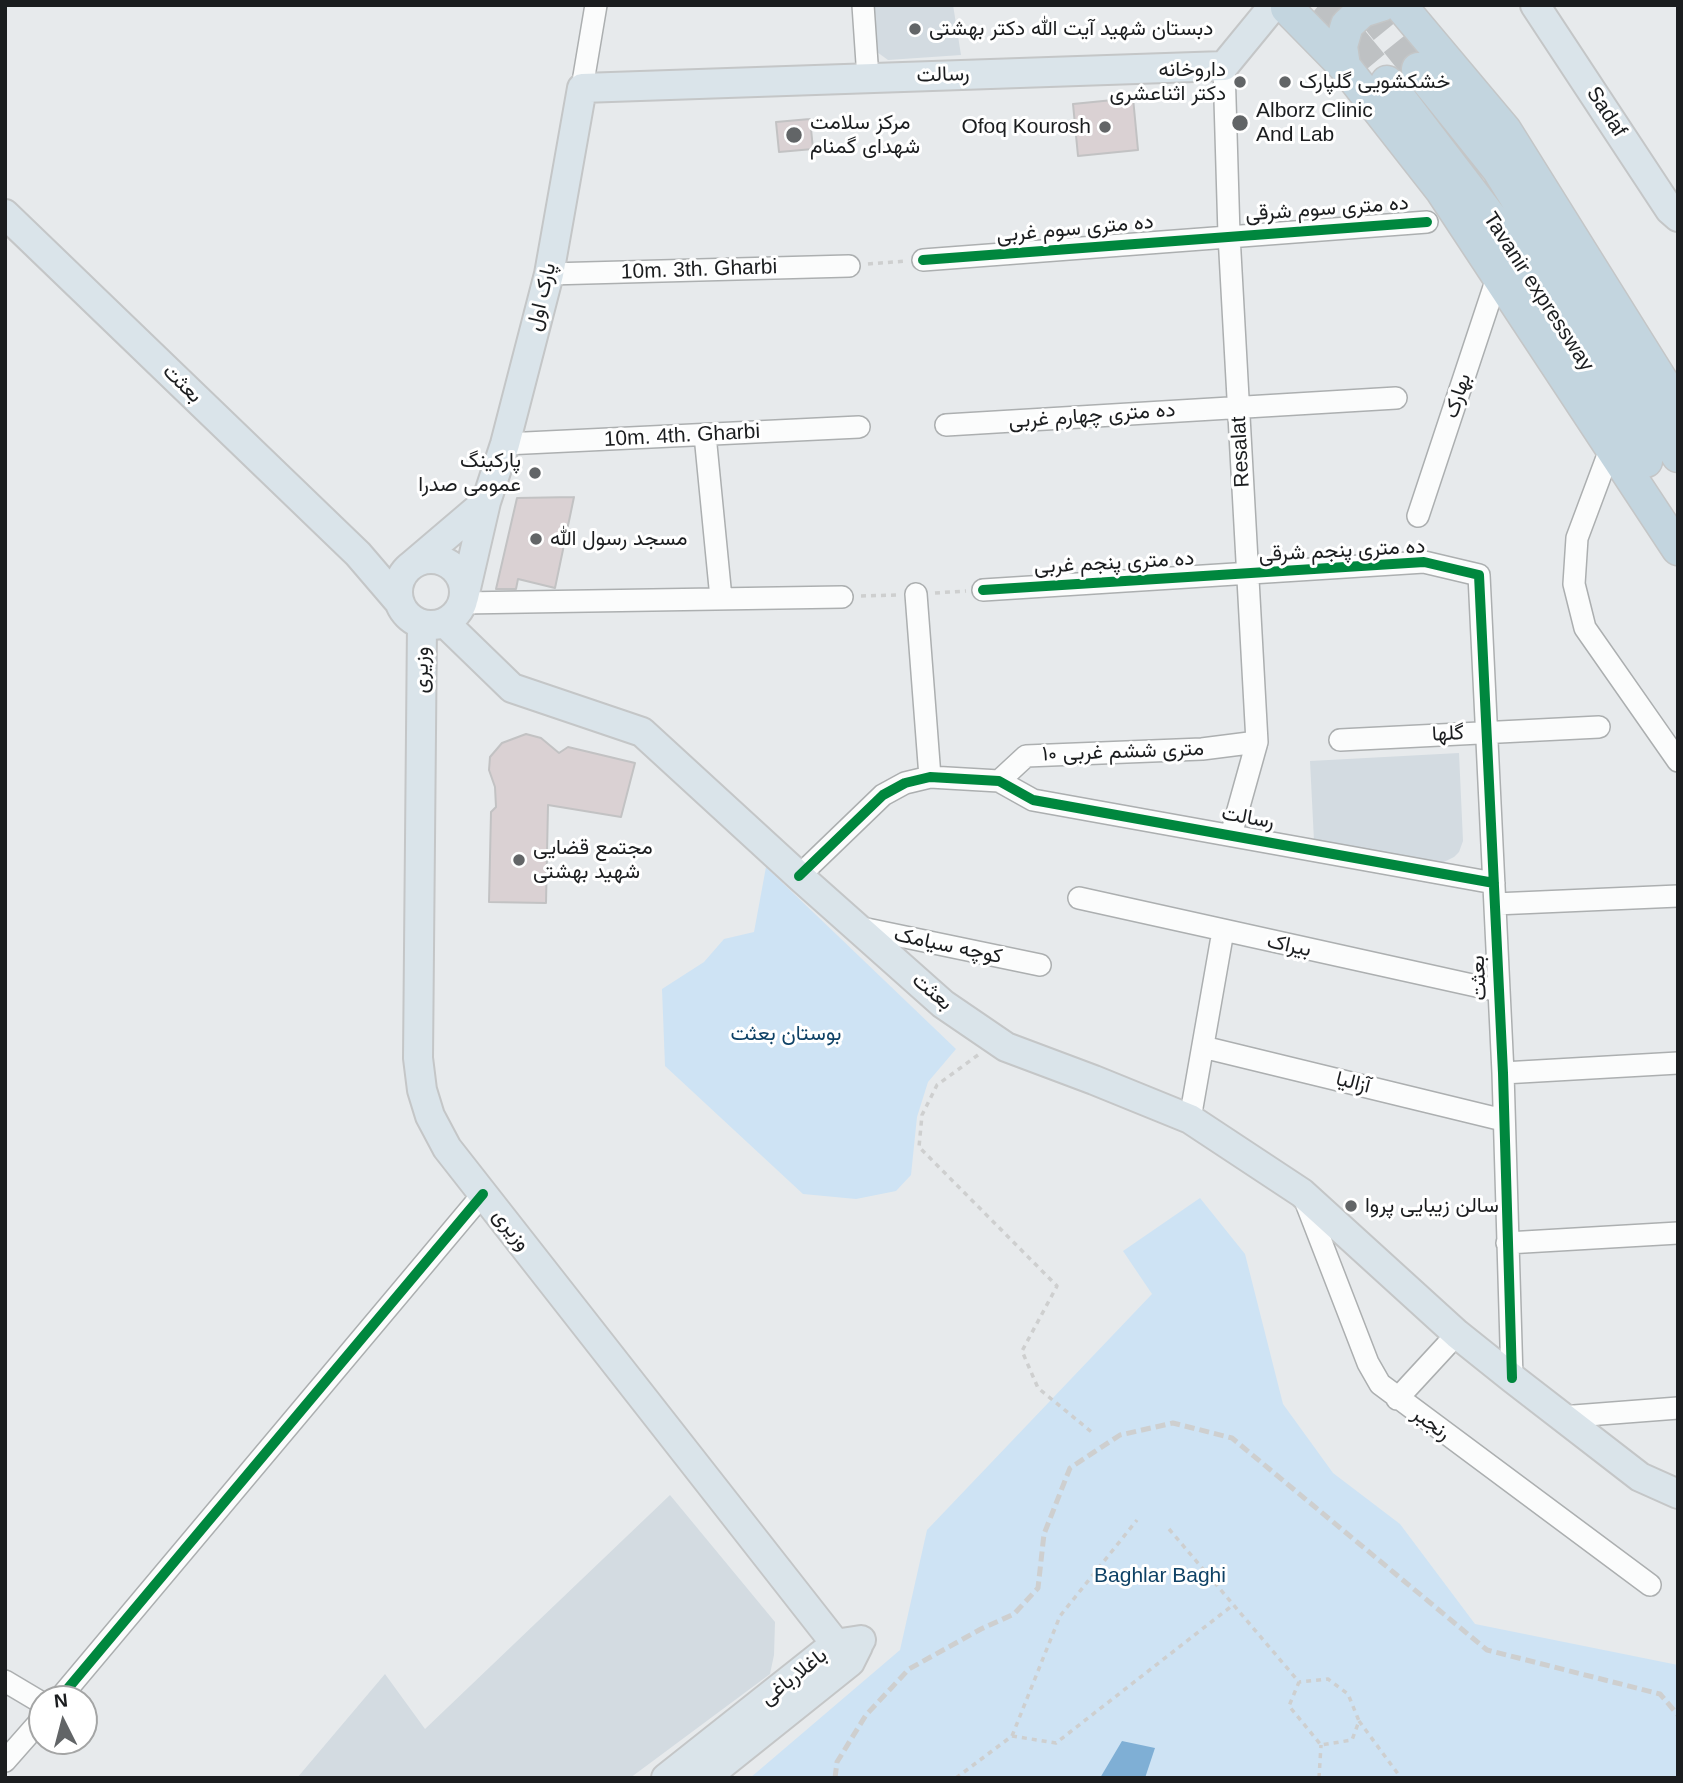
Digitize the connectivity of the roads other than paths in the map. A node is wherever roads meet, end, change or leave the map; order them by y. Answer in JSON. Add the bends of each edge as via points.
{"nodes":[{"id":1,"x":596,"y":5,"type":"edge"},
{"id":2,"x":863,"y":5,"type":"edge"},
{"id":3,"x":1319,"y":5,"type":"edge"},
{"id":4,"x":1535,"y":5,"type":"edge"},
{"id":5,"x":1281,"y":6,"type":"edge"},
{"id":6,"x":1392,"y":6,"type":"edge"},
{"id":7,"x":1224,"y":66,"type":"junction"},
{"id":8,"x":1344,"y":66,"type":"junction"},
{"id":9,"x":1418,"y":69,"type":"tunnel mouth"},
{"id":10,"x":868,"y":78,"type":"junction"},
{"id":11,"x":1387,"y":82,"type":"tunnel mouth"},
{"id":12,"x":582,"y":88,"type":"junction"},
{"id":13,"x":5,"y":214,"type":"edge"},
{"id":14,"x":1678,"y":217,"type":"edge"},
{"id":15,"x":1427,"y":222,"type":"dead end"},
{"id":16,"x":1229,"y":235,"type":"junction"},
{"id":17,"x":923,"y":260,"type":"road end"},
{"id":18,"x":849,"y":265,"type":"road end"},
{"id":19,"x":549,"y":274,"type":"junction"},
{"id":20,"x":1498,"y":275,"type":"junction"},
{"id":21,"x":1396,"y":398,"type":"dead end"},
{"id":22,"x":1239,"y":407,"type":"junction"},
{"id":23,"x":1678,"y":407,"type":"edge"},
{"id":24,"x":946,"y":425,"type":"dead end"},
{"id":25,"x":859,"y":427,"type":"dead end"},
{"id":26,"x":705,"y":435,"type":"junction"},
{"id":27,"x":505,"y":444,"type":"junction"},
{"id":28,"x":1611,"y":447,"type":"junction"},
{"id":29,"x":1678,"y":456,"type":"edge"},
{"id":30,"x":486,"y":502,"type":"junction"},
{"id":31,"x":1678,"y":511,"type":"edge"},
{"id":32,"x":1418,"y":516,"type":"dead end"},
{"id":33,"x":1678,"y":549,"type":"edge"},
{"id":34,"x":358,"y":554,"type":"junction"},
{"id":35,"x":412,"y":566,"type":"junction"},
{"id":36,"x":1248,"y":574,"type":"junction"},
{"id":37,"x":1479,"y":575,"type":"joint"},
{"id":38,"x":983,"y":590,"type":"road end"},
{"id":39,"x":916,"y":594,"type":"road end"},
{"id":40,"x":842,"y":597,"type":"road end"},
{"id":41,"x":721,"y":598,"type":"junction"},
{"id":42,"x":400,"y":603,"type":"junction"},
{"id":43,"x":448,"y":612,"type":"junction"},
{"id":44,"x":1599,"y":727,"type":"dead end"},
{"id":45,"x":1487,"y":732,"type":"junction"},
{"id":46,"x":1340,"y":740,"type":"dead end"},
{"id":47,"x":1257,"y":742,"type":"junction"},
{"id":48,"x":1678,"y":761,"type":"edge"},
{"id":49,"x":930,"y":777,"type":"junction"},
{"id":50,"x":999,"y":781,"type":"junction"},
{"id":51,"x":1231,"y":835,"type":"junction"},
{"id":52,"x":799,"y":876,"type":"junction"},
{"id":53,"x":1495,"y":894,"type":"junction"},
{"id":54,"x":1678,"y":896,"type":"edge"},
{"id":55,"x":1079,"y":898,"type":"dead end"},
{"id":56,"x":857,"y":927,"type":"junction"},
{"id":57,"x":1223,"y":931,"type":"junction"},
{"id":58,"x":1040,"y":965,"type":"dead end"},
{"id":59,"x":1499,"y":991,"type":"junction"},
{"id":60,"x":1203,"y":1047,"type":"junction"},
{"id":61,"x":1678,"y":1063,"type":"edge"},
{"id":62,"x":1503,"y":1073,"type":"junction"},
{"id":63,"x":1189,"y":1119,"type":"junction"},
{"id":64,"x":1503,"y":1120,"type":"junction"},
{"id":65,"x":1302,"y":1193,"type":"junction"},
{"id":66,"x":483,"y":1194,"type":"junction"},
{"id":67,"x":1678,"y":1233,"type":"edge"},
{"id":68,"x":1507,"y":1243,"type":"junction"},
{"id":69,"x":1457,"y":1334,"type":"junction"},
{"id":70,"x":1513,"y":1378,"type":"junction"},
{"id":71,"x":1397,"y":1399,"type":"junction"},
{"id":72,"x":1678,"y":1408,"type":"edge"},
{"id":73,"x":1561,"y":1417,"type":"junction"},
{"id":74,"x":1678,"y":1494,"type":"edge"},
{"id":75,"x":1650,"y":1584,"type":"dead end"},
{"id":76,"x":843,"y":1653,"type":"junction"},
{"id":77,"x":5,"y":1681,"type":"edge"},
{"id":78,"x":71,"y":1685,"type":"edge"},
{"id":79,"x":28,"y":1695,"type":"edge"},
{"id":80,"x":28,"y":1735,"type":"edge"},
{"id":81,"x":5,"y":1761,"type":"edge"},
{"id":82,"x":666,"y":1778,"type":"edge"},
{"id":83,"x":705,"y":1778,"type":"edge"}],
"edges":[{"from":1,"to":12,"type":"street"},
{"from":2,"to":10,"type":"street"},
{"from":3,"to":5,"type":"highway","via":[[1304,9]]},
{"from":4,"to":14,"type":"main road","name":"Sadaf"},
{"from":5,"to":7,"type":"main road"},
{"from":5,"to":8,"type":"highway"},
{"from":6,"to":8,"type":"highway","via":[[1362,11],[1347,26],[1341,46]]},
{"from":6,"to":23,"type":"highway","via":[[1505,130]]},
{"from":7,"to":10,"type":"main road","name":"رسالت"},
{"from":7,"to":16,"type":"street","name":"Resalat"},
{"from":8,"to":20,"type":"highway","via":[[1442,191]]},
{"from":9,"to":29,"type":"highway","name":"Tavanir expressway","via":[[1498,169]]},
{"from":10,"to":12,"type":"main road","name":"رسالت"},
{"from":11,"to":31,"type":"highway","name":"Tavanir expressway","via":[[1514,248]]},
{"from":12,"to":19,"type":"main road","name":"پارک اول"},
{"from":13,"to":34,"type":"main road","name":"بعثت"},
{"from":15,"to":16,"type":"street","name":"ده متری سوم شرقی"},
{"from":16,"to":17,"type":"street","name":"ده متری سوم غربی"},
{"from":16,"to":22,"type":"street","name":"Resalat"},
{"from":18,"to":19,"type":"street","name":"10m. 3th. Gharbi"},
{"from":19,"to":27,"type":"main road","name":"پارک اول"},
{"from":20,"to":28,"type":"highway"},
{"from":20,"to":32,"type":"street","name":"بهارک"},
{"from":21,"to":22,"type":"street","name":"ده متری چهارم غربی"},
{"from":22,"to":24,"type":"street","name":"ده متری چهارم غربی"},
{"from":22,"to":36,"type":"street","name":"Resalat"},
{"from":25,"to":26,"type":"street","name":"10m. 4th. Gharbi"},
{"from":26,"to":27,"type":"street","name":"10m. 4th. Gharbi"},
{"from":26,"to":41,"type":"street"},
{"from":27,"to":30,"type":"main road","name":"پارک اول"},
{"from":28,"to":33,"type":"highway"},
{"from":28,"to":48,"type":"street","via":[[1577,538],[1574,583],[1586,628]]},
{"from":30,"to":35,"type":"main road"},
{"from":30,"to":43,"type":"main road","name":"پارک اول"},
{"from":34,"to":35,"type":"main road"},
{"from":34,"to":42,"type":"main road","name":"بعثت"},
{"from":35,"to":42,"type":"main road","via":[[400,582]]},
{"from":35,"to":43,"type":"main road","via":[[432,559],[460,575],[464,585]]},
{"from":36,"to":37,"type":"street","name":"ده متری پنجم شرقی","via":[[1424,562]]},
{"from":36,"to":38,"type":"street","name":"ده متری پنجم غربی"},
{"from":36,"to":47,"type":"street","name":"Resalat"},
{"from":37,"to":45,"type":"street","name":"بعثت"},
{"from":39,"to":49,"type":"street"},
{"from":40,"to":41,"type":"street"},
{"from":41,"to":43,"type":"street"},
{"from":42,"to":43,"type":"main road","name":"بعثت","via":[[405,612]]},
{"from":43,"to":52,"type":"main road","name":"بعثت","via":[[512,688],[642,732]]},
{"from":43,"to":66,"type":"main road","name":"وزیری","via":[[418,1058],[430,1116],[446,1148]]},
{"from":44,"to":45,"type":"street","name":"گلها"},
{"from":45,"to":46,"type":"street","name":"گلها"},
{"from":45,"to":53,"type":"street","name":"بعثت"},
{"from":47,"to":50,"type":"street","name":"۱۰ متری ششم غربی","via":[[1202,749],[1026,756]]},
{"from":47,"to":51,"type":"street","name":"Resalat"},
{"from":49,"to":50,"type":"street"},
{"from":49,"to":52,"type":"street","via":[[883,795]]},
{"from":50,"to":51,"type":"street","name":"رسالت","via":[[1033,800]]},
{"from":51,"to":53,"type":"street","name":"رسالت"},
{"from":52,"to":56,"type":"main road","name":"بعثت"},
{"from":53,"to":54,"type":"street","name":"رسالت"},
{"from":53,"to":59,"type":"street","name":"بعثت"},
{"from":55,"to":57,"type":"street","name":"بیراک"},
{"from":56,"to":58,"type":"street","name":"کوچه سیامک"},
{"from":56,"to":63,"type":"main road","name":"بعثت","via":[[943,1004],[1006,1047]]},
{"from":57,"to":59,"type":"street","name":"بیراک"},
{"from":57,"to":60,"type":"street"},
{"from":59,"to":62,"type":"street","name":"بعثت"},
{"from":60,"to":63,"type":"street"},
{"from":60,"to":64,"type":"street","name":"آزالیا"},
{"from":61,"to":62,"type":"street"},
{"from":62,"to":64,"type":"street","name":"بعثت"},
{"from":63,"to":65,"type":"main road","name":"بعثت"},
{"from":64,"to":68,"type":"street","name":"بعثت"},
{"from":65,"to":69,"type":"main road","name":"بعثت"},
{"from":65,"to":71,"type":"street","name":"رنجبر","via":[[1368,1363],[1380,1384]]},
{"from":66,"to":76,"type":"main road","name":"وزیری"},
{"from":66,"to":78,"type":"street"},
{"from":67,"to":68,"type":"street"},
{"from":68,"to":70,"type":"street","name":"بعثت"},
{"from":69,"to":70,"type":"main road","name":"بعثت"},
{"from":69,"to":71,"type":"street"},
{"from":70,"to":73,"type":"main road","name":"بعثت"},
{"from":71,"to":75,"type":"street","name":"رنجبر"},
{"from":72,"to":73,"type":"street"},
{"from":73,"to":74,"type":"main road","name":"بعثت","via":[[1640,1477]]},
{"from":76,"to":82,"type":"main road","name":"باغلارباغی"},
{"from":76,"to":83,"type":"main road","name":"باغلارباغی"},
{"from":77,"to":79,"type":"street"},
{"from":80,"to":81,"type":"street"}]}
